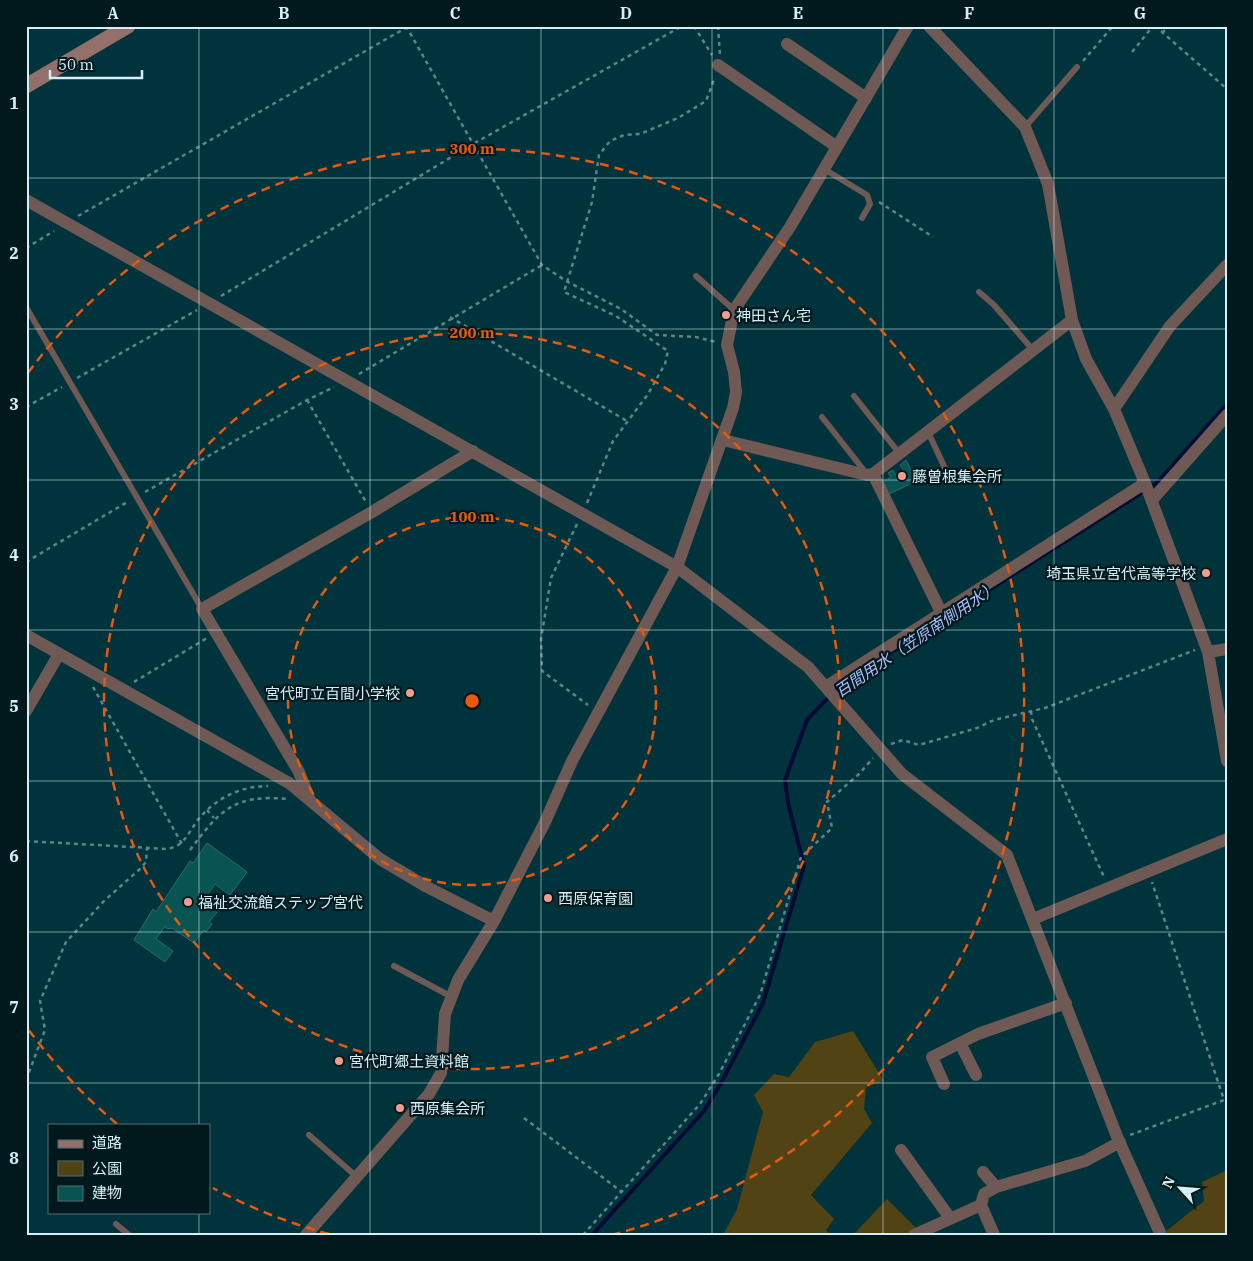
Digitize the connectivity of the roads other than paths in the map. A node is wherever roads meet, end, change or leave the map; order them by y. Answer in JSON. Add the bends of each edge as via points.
{"nodes":[{"id":1,"x":128,"y":26,"type":"edge"},
{"id":2,"x":908,"y":26,"type":"edge"},
{"id":3,"x":929,"y":26,"type":"edge"},
{"id":4,"x":787,"y":44,"type":"dead end"},
{"id":5,"x":718,"y":65,"type":"road end"},
{"id":6,"x":1077,"y":67,"type":"road end"},
{"id":7,"x":26,"y":86,"type":"edge"},
{"id":8,"x":866,"y":98,"type":"junction"},
{"id":9,"x":1025,"y":127,"type":"junction"},
{"id":10,"x":837,"y":147,"type":"junction"},
{"id":11,"x":824,"y":169,"type":"junction"},
{"id":12,"x":26,"y":200,"type":"edge"},
{"id":13,"x":862,"y":218,"type":"dead end"},
{"id":14,"x":1227,"y":265,"type":"edge"},
{"id":15,"x":696,"y":276,"type":"dead end"},
{"id":16,"x":979,"y":292,"type":"dead end"},
{"id":17,"x":26,"y":307,"type":"edge"},
{"id":18,"x":734,"y":310,"type":"junction"},
{"id":19,"x":1072,"y":320,"type":"junction"},
{"id":20,"x":1032,"y":350,"type":"junction"},
{"id":21,"x":854,"y":396,"type":"dead end"},
{"id":22,"x":1114,"y":409,"type":"junction"},
{"id":23,"x":1227,"y":415,"type":"edge"},
{"id":24,"x":822,"y":418,"type":"dead end"},
{"id":25,"x":928,"y":432,"type":"junction"},
{"id":26,"x":723,"y":440,"type":"junction"},
{"id":27,"x":472,"y":451,"type":"junction"},
{"id":28,"x":899,"y":454,"type":"junction"},
{"id":29,"x":870,"y":474,"type":"junction"},
{"id":30,"x":951,"y":481,"type":"dead end"},
{"id":31,"x":1145,"y":483,"type":"junction"},
{"id":32,"x":1152,"y":500,"type":"junction"},
{"id":33,"x":677,"y":567,"type":"junction"},
{"id":34,"x":202,"y":609,"type":"junction"},
{"id":35,"x":942,"y":614,"type":"junction"},
{"id":36,"x":26,"y":635,"type":"edge"},
{"id":37,"x":1207,"y":649,"type":"junction"},
{"id":38,"x":1227,"y":649,"type":"edge"},
{"id":39,"x":59,"y":654,"type":"junction"},
{"id":40,"x":827,"y":686,"type":"junction"},
{"id":41,"x":26,"y":711,"type":"edge"},
{"id":42,"x":1227,"y":761,"type":"edge"},
{"id":43,"x":309,"y":798,"type":"junction"},
{"id":44,"x":1227,"y":840,"type":"edge"},
{"id":45,"x":1033,"y":918,"type":"junction"},
{"id":46,"x":494,"y":921,"type":"junction"},
{"id":47,"x":394,"y":966,"type":"dead end"},
{"id":48,"x":452,"y":997,"type":"junction"},
{"id":49,"x":1066,"y":1003,"type":"junction"},
{"id":50,"x":960,"y":1043,"type":"junction"},
{"id":51,"x":976,"y":1075,"type":"dead end"},
{"id":52,"x":944,"y":1084,"type":"dead end"},
{"id":53,"x":310,"y":1135,"type":"dead end"},
{"id":54,"x":1119,"y":1140,"type":"junction"},
{"id":55,"x":901,"y":1150,"type":"dead end"},
{"id":56,"x":983,"y":1172,"type":"dead end"},
{"id":57,"x":357,"y":1177,"type":"junction"},
{"id":58,"x":996,"y":1187,"type":"junction"},
{"id":59,"x":981,"y":1205,"type":"junction"},
{"id":60,"x":950,"y":1218,"type":"junction"},
{"id":61,"x":116,"y":1224,"type":"dead end"},
{"id":62,"x":128,"y":1235,"type":"edge"},
{"id":63,"x":306,"y":1235,"type":"edge"},
{"id":64,"x":914,"y":1235,"type":"edge"},
{"id":65,"x":994,"y":1235,"type":"edge"},
{"id":66,"x":1161,"y":1235,"type":"edge"}],
"edges":[{"from":1,"to":7,"type":"street"},
{"from":2,"to":8,"type":"street"},
{"from":3,"to":9,"type":"street"},
{"from":4,"to":8,"type":"street"},
{"from":5,"to":10,"type":"street"},
{"from":6,"to":9,"type":"lane"},
{"from":8,"to":10,"type":"street"},
{"from":9,"to":19,"type":"street","via":[[1048,184]]},
{"from":10,"to":11,"type":"street"},
{"from":11,"to":13,"type":"lane","via":[[868,195],[870,204]]},
{"from":11,"to":18,"type":"street","via":[[790,227]]},
{"from":12,"to":27,"type":"street"},
{"from":14,"to":22,"type":"street","via":[[1170,326]]},
{"from":15,"to":18,"type":"lane"},
{"from":16,"to":20,"type":"lane"},
{"from":17,"to":34,"type":"lane"},
{"from":18,"to":26,"type":"street","via":[[727,345],[736,392]]},
{"from":19,"to":20,"type":"street"},
{"from":19,"to":22,"type":"street","via":[[1086,359]]},
{"from":20,"to":25,"type":"street"},
{"from":21,"to":28,"type":"lane"},
{"from":22,"to":31,"type":"street"},
{"from":23,"to":32,"type":"street"},
{"from":24,"to":29,"type":"lane"},
{"from":25,"to":28,"type":"street"},
{"from":25,"to":30,"type":"lane"},
{"from":26,"to":29,"type":"street"},
{"from":26,"to":33,"type":"street"},
{"from":27,"to":33,"type":"street"},
{"from":27,"to":34,"type":"street"},
{"from":28,"to":29,"type":"street"},
{"from":29,"to":35,"type":"street"},
{"from":31,"to":32,"type":"street"},
{"from":31,"to":35,"type":"street"},
{"from":32,"to":37,"type":"street"},
{"from":33,"to":40,"type":"street"},
{"from":33,"to":46,"type":"street","via":[[572,760],[545,822]]},
{"from":34,"to":43,"type":"street","via":[[299,772]]},
{"from":35,"to":40,"type":"street"},
{"from":36,"to":39,"type":"street"},
{"from":37,"to":38,"type":"street"},
{"from":37,"to":42,"type":"street"},
{"from":39,"to":41,"type":"street"},
{"from":39,"to":43,"type":"street"},
{"from":40,"to":45,"type":"street","via":[[902,774],[1007,855]]},
{"from":43,"to":46,"type":"street","via":[[380,859],[426,887]]},
{"from":44,"to":45,"type":"street"},
{"from":45,"to":49,"type":"street"},
{"from":46,"to":48,"type":"street","via":[[458,980]]},
{"from":47,"to":48,"type":"lane"},
{"from":48,"to":57,"type":"street","via":[[446,1014],[441,1073],[429,1094]]},
{"from":49,"to":50,"type":"street"},
{"from":49,"to":54,"type":"street"},
{"from":50,"to":51,"type":"street"},
{"from":50,"to":52,"type":"street","via":[[932,1058]]},
{"from":53,"to":57,"type":"lane"},
{"from":54,"to":58,"type":"street","via":[[1085,1161]]},
{"from":54,"to":66,"type":"street"},
{"from":55,"to":60,"type":"street"},
{"from":56,"to":58,"type":"street"},
{"from":57,"to":63,"type":"street"},
{"from":58,"to":59,"type":"street","via":[[984,1194]]},
{"from":59,"to":60,"type":"street"},
{"from":59,"to":65,"type":"street"},
{"from":60,"to":64,"type":"street"},
{"from":61,"to":62,"type":"lane"}]}
